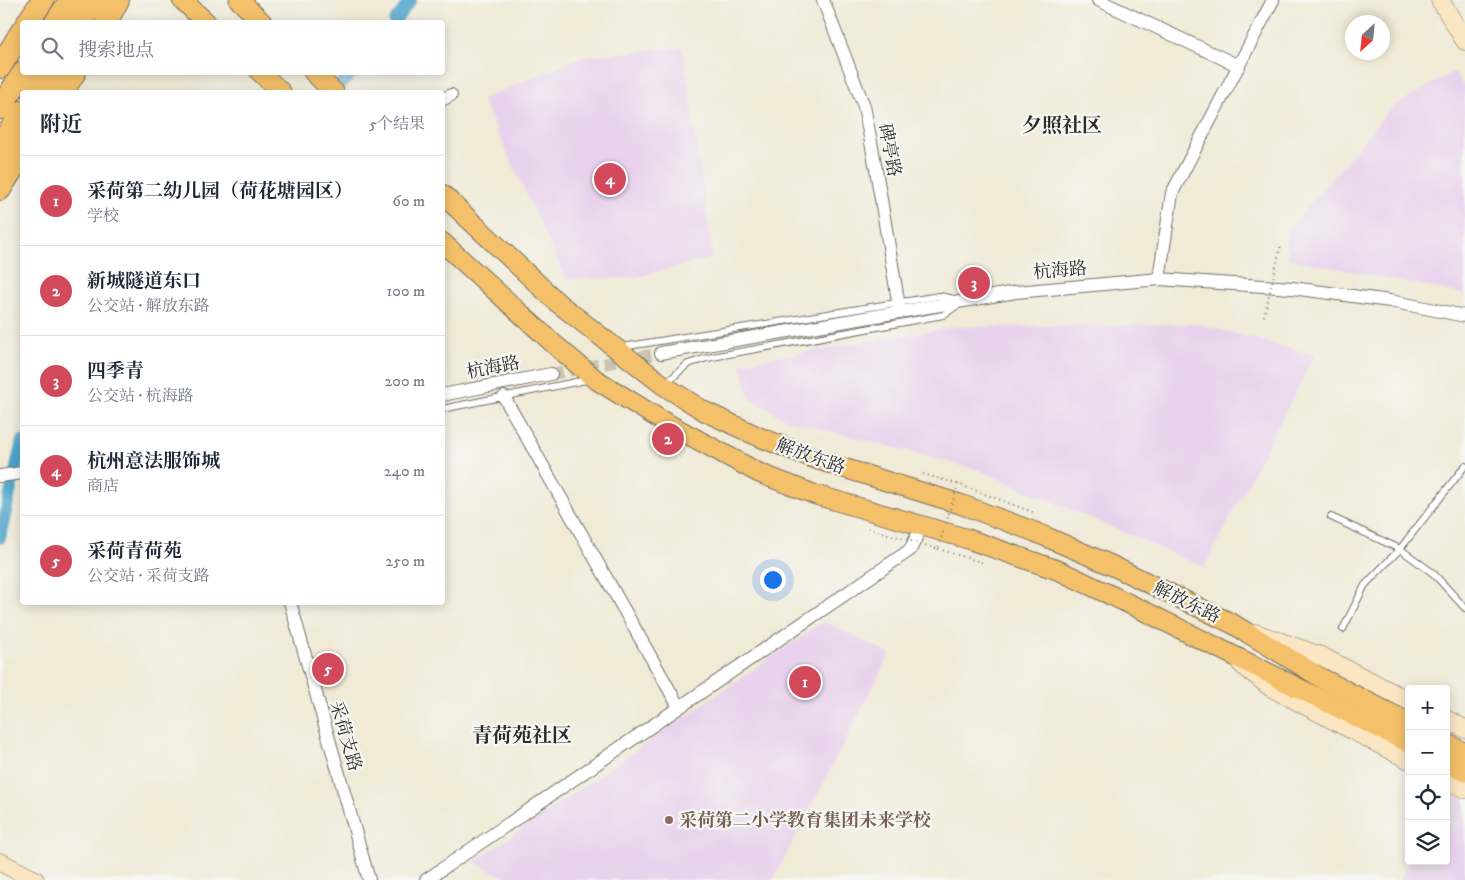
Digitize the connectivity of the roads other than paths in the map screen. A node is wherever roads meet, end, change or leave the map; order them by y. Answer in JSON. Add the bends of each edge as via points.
{"nodes":[{"id":1,"x":32,"y":0,"type":"edge"},
{"id":2,"x":43,"y":0,"type":"edge"},
{"id":3,"x":71,"y":0,"type":"edge"},
{"id":4,"x":95,"y":0,"type":"edge"},
{"id":5,"x":112,"y":0,"type":"edge"},
{"id":6,"x":118,"y":0,"type":"edge"},
{"id":7,"x":182,"y":0,"type":"edge"},
{"id":8,"x":239,"y":0,"type":"edge"},
{"id":9,"x":823,"y":0,"type":"edge"},
{"id":10,"x":1098,"y":0,"type":"edge"},
{"id":11,"x":1273,"y":0,"type":"edge"},
{"id":12,"x":1440,"y":0,"type":"edge"},
{"id":13,"x":1125,"y":6,"type":"edge"},
{"id":14,"x":29,"y":20,"type":"edge"},
{"id":15,"x":57,"y":20,"type":"edge"},
{"id":16,"x":81,"y":20,"type":"edge"},
{"id":17,"x":97,"y":20,"type":"edge"},
{"id":18,"x":107,"y":20,"type":"edge"},
{"id":19,"x":204,"y":20,"type":"edge"},
{"id":20,"x":260,"y":20,"type":"edge"},
{"id":21,"x":20,"y":34,"type":"edge"},
{"id":22,"x":1465,"y":41,"type":"edge"},
{"id":23,"x":0,"y":48,"type":"edge"},
{"id":24,"x":1239,"y":66,"type":"junction"},
{"id":25,"x":0,"y":67,"type":"edge"},
{"id":26,"x":22,"y":75,"type":"edge"},
{"id":27,"x":46,"y":75,"type":"edge"},
{"id":28,"x":60,"y":75,"type":"edge"},
{"id":29,"x":73,"y":75,"type":"edge"},
{"id":30,"x":263,"y":75,"type":"edge"},
{"id":31,"x":36,"y":90,"type":"edge"},
{"id":32,"x":50,"y":90,"type":"edge"},
{"id":33,"x":63,"y":90,"type":"edge"},
{"id":34,"x":279,"y":90,"type":"edge"},
{"id":35,"x":0,"y":108,"type":"edge"},
{"id":36,"x":20,"y":115,"type":"edge"},
{"id":37,"x":20,"y":134,"type":"edge"},
{"id":38,"x":0,"y":146,"type":"edge"},
{"id":39,"x":20,"y":157,"type":"edge"},
{"id":40,"x":0,"y":167,"type":"edge"},
{"id":41,"x":0,"y":190,"type":"edge"},
{"id":42,"x":445,"y":197,"type":"edge"},
{"id":43,"x":445,"y":245,"type":"edge"},
{"id":44,"x":1159,"y":279,"type":"junction"},
{"id":45,"x":963,"y":301,"type":"junction"},
{"id":46,"x":899,"y":307,"type":"junction"},
{"id":47,"x":1465,"y":316,"type":"edge"},
{"id":48,"x":616,"y":348,"type":"junction"},
{"id":49,"x":661,"y":353,"type":"tunnel mouth"},
{"id":50,"x":551,"y":374,"type":"tunnel mouth"},
{"id":51,"x":595,"y":379,"type":"junction"},
{"id":52,"x":663,"y":384,"type":"junction"},
{"id":53,"x":445,"y":394,"type":"edge"},
{"id":54,"x":504,"y":396,"type":"junction"},
{"id":55,"x":445,"y":408,"type":"edge"},
{"id":56,"x":1465,"y":466,"type":"edge"},
{"id":57,"x":20,"y":473,"type":"edge"},
{"id":58,"x":0,"y":476,"type":"edge"},
{"id":59,"x":1331,"y":517,"type":"dead end"},
{"id":60,"x":922,"y":526,"type":"junction"},
{"id":61,"x":1400,"y":550,"type":"junction"},
{"id":62,"x":291,"y":605,"type":"edge"},
{"id":63,"x":1465,"y":608,"type":"edge"},
{"id":64,"x":1233,"y":624,"type":"junction"},
{"id":65,"x":1343,"y":629,"type":"dead end"},
{"id":66,"x":1220,"y":648,"type":"junction"},
{"id":67,"x":1405,"y":698,"type":"edge"},
{"id":68,"x":680,"y":707,"type":"junction"},
{"id":69,"x":1405,"y":721,"type":"edge"},
{"id":70,"x":1450,"y":721,"type":"edge"},
{"id":71,"x":1465,"y":729,"type":"edge"},
{"id":72,"x":1405,"y":741,"type":"edge"},
{"id":73,"x":1450,"y":745,"type":"edge"},
{"id":74,"x":1465,"y":753,"type":"edge"},
{"id":75,"x":1405,"y":758,"type":"edge"},
{"id":76,"x":1450,"y":764,"type":"edge"},
{"id":77,"x":1465,"y":772,"type":"edge"},
{"id":78,"x":1450,"y":782,"type":"edge"},
{"id":79,"x":1465,"y":790,"type":"edge"},
{"id":80,"x":0,"y":862,"type":"edge"},
{"id":81,"x":35,"y":880,"type":"edge"},
{"id":82,"x":369,"y":880,"type":"edge"},
{"id":83,"x":426,"y":880,"type":"edge"}],
"edges":[{"from":1,"to":23,"type":"main road"},
{"from":2,"to":14,"type":"highway"},
{"from":3,"to":15,"type":"highway"},
{"from":4,"to":16,"type":"highway"},
{"from":5,"to":17,"type":"main road"},
{"from":6,"to":18,"type":"highway"},
{"from":7,"to":19,"type":"main road"},
{"from":8,"to":20,"type":"main road"},
{"from":9,"to":46,"type":"street","name":"碑亭路","via":[[864,106]]},
{"from":10,"to":13,"type":"street"},
{"from":11,"to":24,"type":"street"},
{"from":12,"to":22,"type":"main road"},
{"from":13,"to":24,"type":"street"},
{"from":21,"to":25,"type":"highway"},
{"from":24,"to":44,"type":"street","via":[[1172,193]]},
{"from":26,"to":35,"type":"highway"},
{"from":27,"to":31,"type":"highway"},
{"from":28,"to":32,"type":"main road"},
{"from":29,"to":33,"type":"highway"},
{"from":30,"to":34,"type":"main road"},
{"from":36,"to":38,"type":"highway"},
{"from":37,"to":40,"type":"main road"},
{"from":39,"to":41,"type":"highway"},
{"from":42,"to":48,"type":"main road","name":"解放东路","via":[[558,303]]},
{"from":43,"to":51,"type":"main road","name":"解放东路"},
{"from":44,"to":45,"type":"street","name":"杭海路","via":[[1016,292]]},
{"from":44,"to":47,"type":"street","name":"杭海路","via":[[1292,288],[1390,301]]},
{"from":45,"to":46,"type":"street","name":"杭海路"},
{"from":45,"to":52,"type":"lane","via":[[943,315],[707,358],[688,364]]},
{"from":46,"to":48,"type":"lane"},
{"from":46,"to":49,"type":"street","name":"杭海路"},
{"from":48,"to":52,"type":"main road","name":"解放东路"},
{"from":50,"to":53,"type":"street","name":"杭海路"},
{"from":51,"to":54,"type":"lane"},
{"from":51,"to":60,"type":"main road","name":"解放东路","via":[[661,420],[759,473],[816,495]]},
{"from":52,"to":64,"type":"main road","name":"解放东路","via":[[704,411],[757,436],[818,460],[960,504],[1035,532]]},
{"from":54,"to":55,"type":"lane"},
{"from":54,"to":68,"type":"street"},
{"from":56,"to":61,"type":"lane"},
{"from":57,"to":58,"type":"street"},
{"from":59,"to":61,"type":"lane"},
{"from":60,"to":66,"type":"main road","name":"解放东路","via":[[1060,571]]},
{"from":60,"to":68,"type":"street","via":[[910,550]]},
{"from":61,"to":63,"type":"lane","via":[[1433,573]]},
{"from":61,"to":65,"type":"lane","via":[[1365,585]]},
{"from":62,"to":82,"type":"street","name":"采荷支路"},
{"from":64,"to":67,"type":"main road","name":"解放东路","via":[[1321,656]]},
{"from":64,"to":69,"type":"main road","name":"解放东路","via":[[1323,679]]},
{"from":66,"to":72,"type":"main road","name":"解放东路"},
{"from":66,"to":75,"type":"main road","name":"解放东路","via":[[1270,687]]},
{"from":68,"to":83,"type":"street"},
{"from":70,"to":71,"type":"main road"},
{"from":73,"to":74,"type":"main road"},
{"from":76,"to":77,"type":"main road"},
{"from":78,"to":79,"type":"main road"},
{"from":80,"to":81,"type":"main road"}]}
